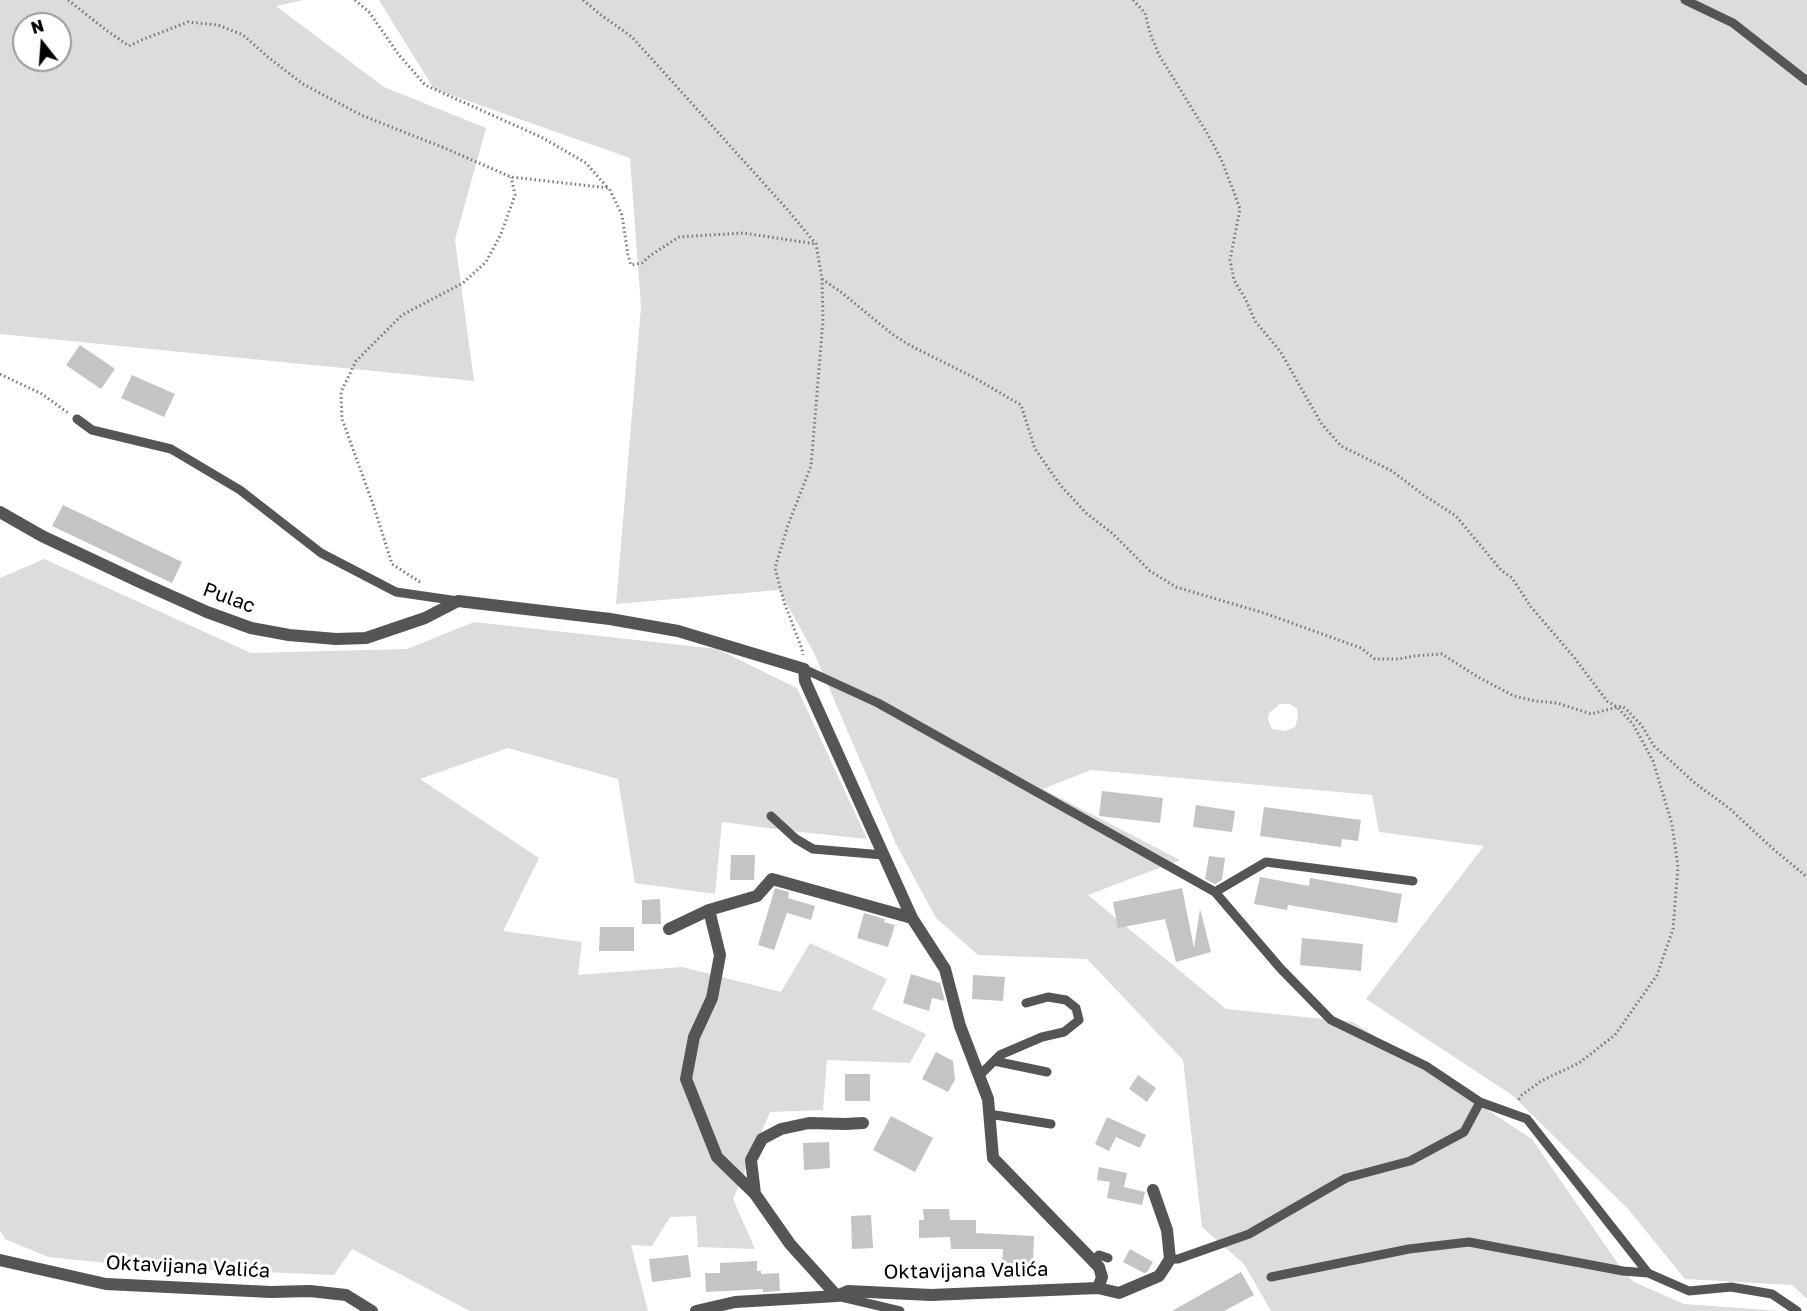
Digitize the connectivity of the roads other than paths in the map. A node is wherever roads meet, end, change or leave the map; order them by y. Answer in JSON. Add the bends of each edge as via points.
{"nodes":[{"id":1,"x":1685,"y":0,"type":"edge"},
{"id":2,"x":1807,"y":81,"type":"edge"},
{"id":3,"x":77,"y":419,"type":"road end"},
{"id":4,"x":0,"y":512,"type":"edge"},
{"id":5,"x":458,"y":601,"type":"junction"},
{"id":6,"x":804,"y":669,"type":"junction"},
{"id":7,"x":771,"y":816,"type":"dead end"},
{"id":8,"x":883,"y":855,"type":"junction"},
{"id":9,"x":1413,"y":881,"type":"dead end"},
{"id":10,"x":1215,"y":892,"type":"junction"},
{"id":11,"x":709,"y":910,"type":"junction"},
{"id":12,"x":912,"y":918,"type":"junction"},
{"id":13,"x":669,"y":928,"type":"dead end"},
{"id":14,"x":1026,"y":1002,"type":"dead end"},
{"id":15,"x":994,"y":1061,"type":"junction"},
{"id":16,"x":1047,"y":1072,"type":"dead end"},
{"id":17,"x":979,"y":1076,"type":"junction"},
{"id":18,"x":1480,"y":1102,"type":"junction"},
{"id":19,"x":989,"y":1114,"type":"junction"},
{"id":20,"x":863,"y":1123,"type":"dead end"},
{"id":21,"x":1051,"y":1124,"type":"dead end"},
{"id":22,"x":1153,"y":1190,"type":"dead end"},
{"id":23,"x":755,"y":1194,"type":"junction"},
{"id":24,"x":1108,"y":1258,"type":"dead end"},
{"id":25,"x":1170,"y":1259,"type":"junction"},
{"id":26,"x":0,"y":1260,"type":"edge"},
{"id":27,"x":1093,"y":1261,"type":"junction"},
{"id":28,"x":1648,"y":1273,"type":"junction"},
{"id":29,"x":1271,"y":1277,"type":"dead end"},
{"id":30,"x":1098,"y":1288,"type":"junction"},
{"id":31,"x":837,"y":1296,"type":"junction"},
{"id":32,"x":372,"y":1311,"type":"edge"},
{"id":33,"x":696,"y":1311,"type":"edge"},
{"id":34,"x":900,"y":1311,"type":"edge"},
{"id":35,"x":1797,"y":1311,"type":"edge"}],
"edges":[{"from":1,"to":2,"type":"lane","via":[[1733,23]]},
{"from":3,"to":5,"type":"lane","via":[[92,430],[171,449],[240,490],[321,553],[396,592]]},
{"from":4,"to":5,"type":"street","name":"Pulac","via":[[132,579],[251,628],[312,637],[366,638],[425,618]]},
{"from":5,"to":6,"type":"street","via":[[678,631]]},
{"from":6,"to":8,"type":"street","via":[[805,681]]},
{"from":6,"to":10,"type":"lane","via":[[878,703]]},
{"from":7,"to":8,"type":"lane","via":[[813,849]]},
{"from":8,"to":12,"type":"street"},
{"from":9,"to":10,"type":"lane","via":[[1266,862]]},
{"from":10,"to":18,"type":"lane","via":[[1331,1020],[1426,1066]]},
{"from":11,"to":12,"type":"street","via":[[758,896],[772,879]]},
{"from":11,"to":13,"type":"street"},
{"from":11,"to":23,"type":"street","via":[[720,955],[712,998],[694,1037],[686,1078],[717,1157]]},
{"from":12,"to":17,"type":"street","via":[[945,969]]},
{"from":14,"to":15,"type":"lane","via":[[1048,997],[1066,1000],[1076,1008],[1079,1020],[1064,1032],[1018,1046]]},
{"from":15,"to":16,"type":"lane"},
{"from":15,"to":17,"type":"lane"},
{"from":17,"to":19,"type":"street"},
{"from":18,"to":25,"type":"lane","via":[[1464,1132],[1410,1161],[1346,1178],[1249,1234]]},
{"from":18,"to":28,"type":"lane","via":[[1527,1119]]},
{"from":19,"to":21,"type":"lane"},
{"from":19,"to":27,"type":"street","via":[[993,1158]]},
{"from":20,"to":23,"type":"street","via":[[809,1123],[781,1129],[762,1140],[751,1160]]},
{"from":22,"to":25,"type":"street","via":[[1167,1230]]},
{"from":23,"to":31,"type":"street","via":[[790,1244]]},
{"from":24,"to":27,"type":"lane","via":[[1100,1255]]},
{"from":25,"to":30,"type":"street","name":"Oktavijana Valića","via":[[1159,1276],[1119,1293]]},
{"from":26,"to":32,"type":"street","name":"Oktavijana Valića","via":[[106,1284],[346,1295]]},
{"from":27,"to":30,"type":"street","via":[[1102,1277]]},
{"from":28,"to":29,"type":"lane","via":[[1469,1242],[1409,1249]]},
{"from":28,"to":35,"type":"lane","via":[[1689,1291],[1731,1287],[1772,1294]]},
{"from":30,"to":31,"type":"street","name":"Oktavijana Valića","via":[[930,1295],[859,1290]]},
{"from":31,"to":33,"type":"street","name":"Oktavijana Valića","via":[[735,1302]]},
{"from":31,"to":34,"type":"lane"}]}
